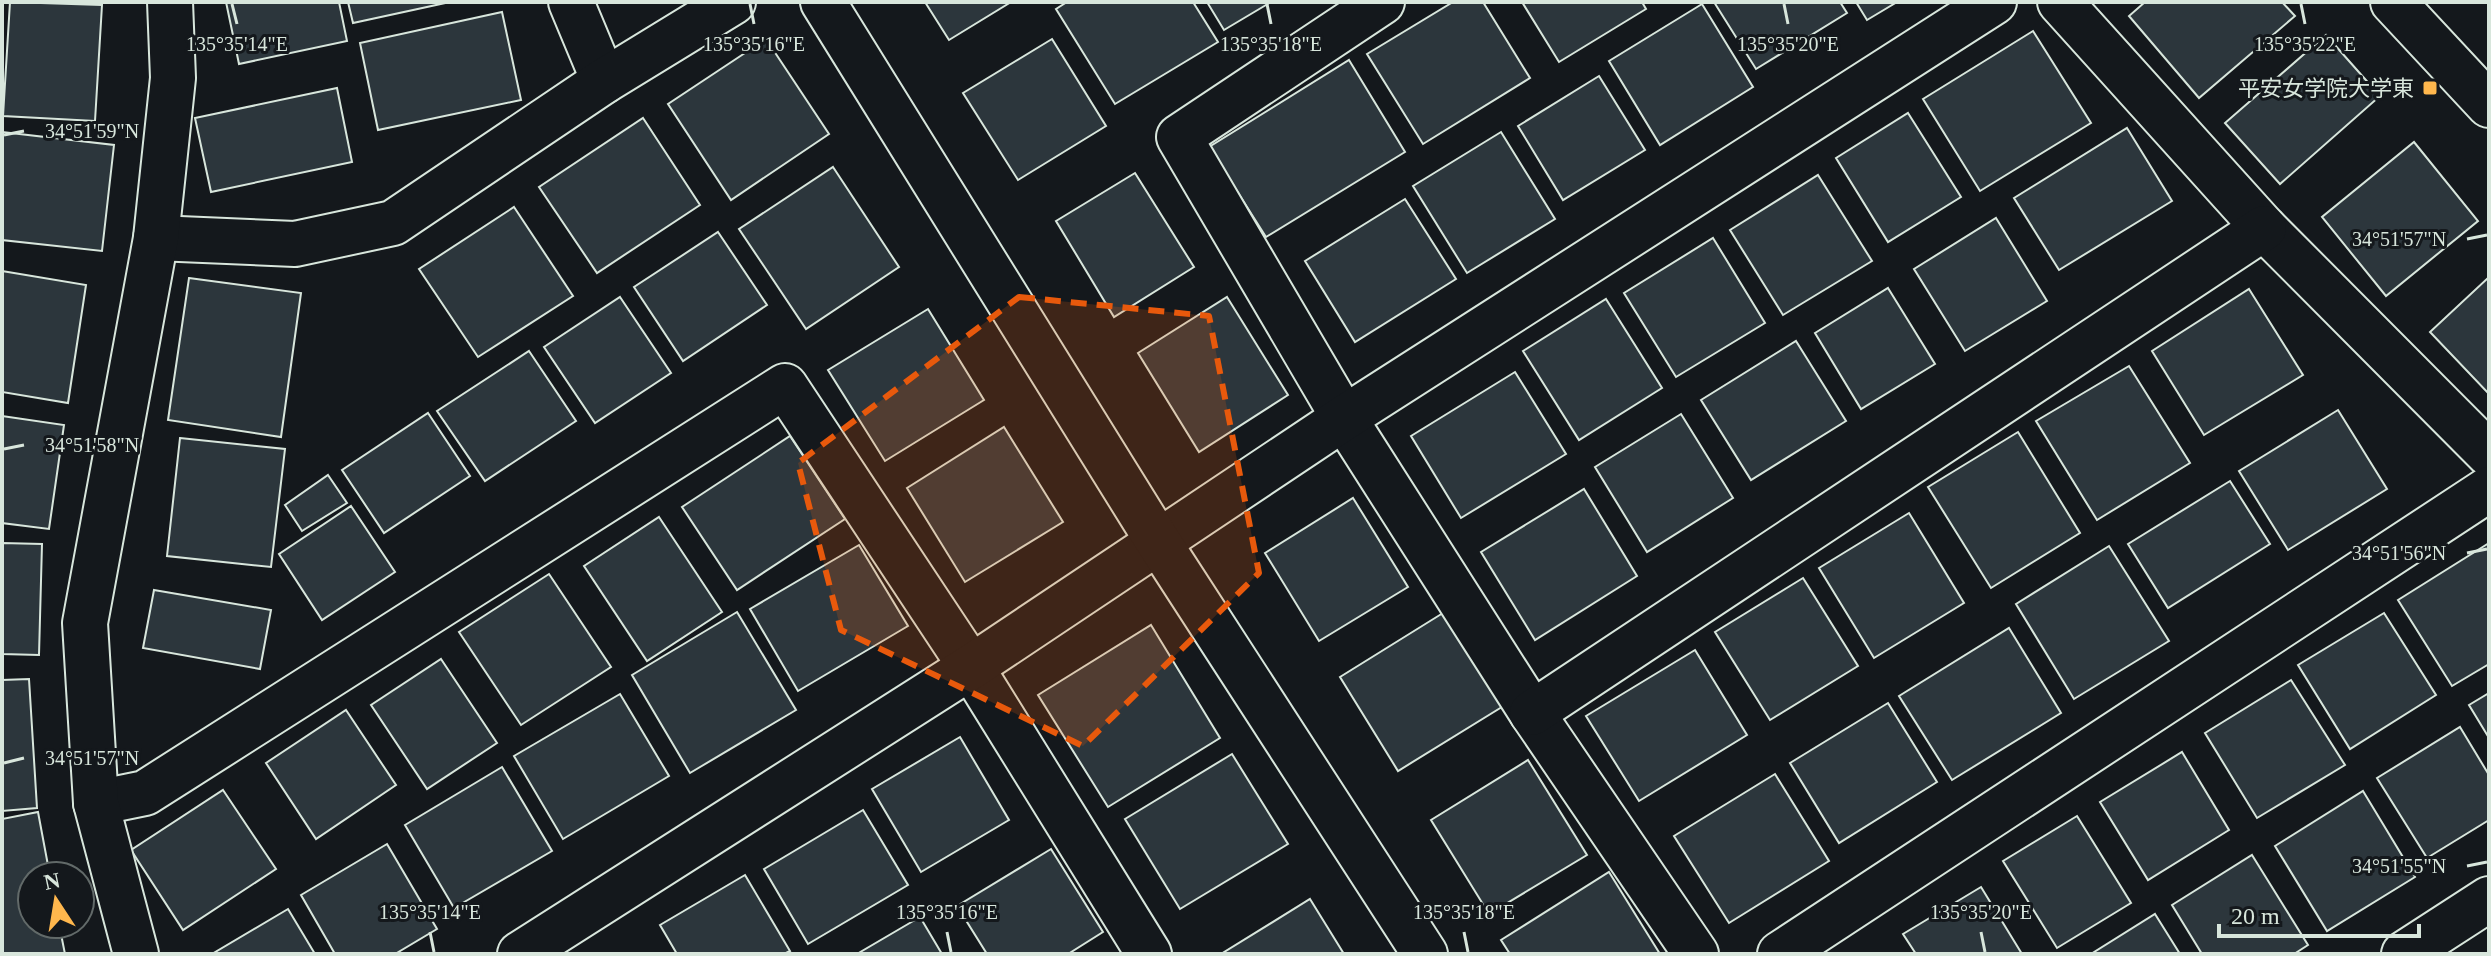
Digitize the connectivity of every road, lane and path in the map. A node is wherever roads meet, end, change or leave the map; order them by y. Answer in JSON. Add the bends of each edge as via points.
{"nodes":[{"id":1,"x":170,"y":2,"type":"edge"},
{"id":2,"x":571,"y":2,"type":"edge"},
{"id":3,"x":733,"y":2,"type":"edge"},
{"id":4,"x":823,"y":2,"type":"edge"},
{"id":5,"x":1382,"y":2,"type":"edge"},
{"id":6,"x":1994,"y":2,"type":"edge"},
{"id":7,"x":2060,"y":2,"type":"edge"},
{"id":8,"x":2393,"y":2,"type":"edge"},
{"id":9,"x":604,"y":81,"type":"junction"},
{"id":10,"x":2489,"y":105,"type":"edge"},
{"id":11,"x":2264,"y":228,"type":"junction"},
{"id":12,"x":156,"y":238,"type":"junction"},
{"id":13,"x":1344,"y":418,"type":"junction"},
{"id":14,"x":2489,"y":454,"type":"edge"},
{"id":15,"x":2489,"y":489,"type":"edge"},
{"id":16,"x":1159,"y":543,"type":"junction"},
{"id":17,"x":971,"y":667,"type":"junction"},
{"id":18,"x":1532,"y":713,"type":"junction"},
{"id":19,"x":96,"y":803,"type":"junction"},
{"id":20,"x":2489,"y":899,"type":"edge"},
{"id":21,"x":136,"y":954,"type":"edge"},
{"id":22,"x":520,"y":954,"type":"edge"},
{"id":23,"x":1149,"y":954,"type":"edge"},
{"id":24,"x":1425,"y":954,"type":"edge"},
{"id":25,"x":1696,"y":954,"type":"edge"},
{"id":26,"x":1780,"y":954,"type":"edge"},
{"id":27,"x":2404,"y":954,"type":"edge"}],
"edges":[{"from":1,"to":12,"type":"street","via":[[173,78]]},
{"from":2,"to":9,"type":"street"},
{"from":3,"to":9,"type":"street"},
{"from":4,"to":16,"type":"street"},
{"from":5,"to":13,"type":"street","via":[[1179,137]]},
{"from":6,"to":13,"type":"street"},
{"from":7,"to":11,"type":"street"},
{"from":8,"to":10,"type":"street"},
{"from":9,"to":12,"type":"street","via":[[393,223],[295,244]]},
{"from":11,"to":14,"type":"street"},
{"from":11,"to":18,"type":"street"},
{"from":12,"to":19,"type":"street","via":[[85,623]]},
{"from":13,"to":16,"type":"street"},
{"from":13,"to":18,"type":"street"},
{"from":15,"to":26,"type":"street"},
{"from":16,"to":17,"type":"street"},
{"from":16,"to":24,"type":"street"},
{"from":17,"to":19,"type":"street","via":[[785,386],[145,793]]},
{"from":17,"to":22,"type":"street"},
{"from":17,"to":23,"type":"street"},
{"from":18,"to":25,"type":"street"},
{"from":19,"to":21,"type":"street"},
{"from":20,"to":27,"type":"street"}]}
